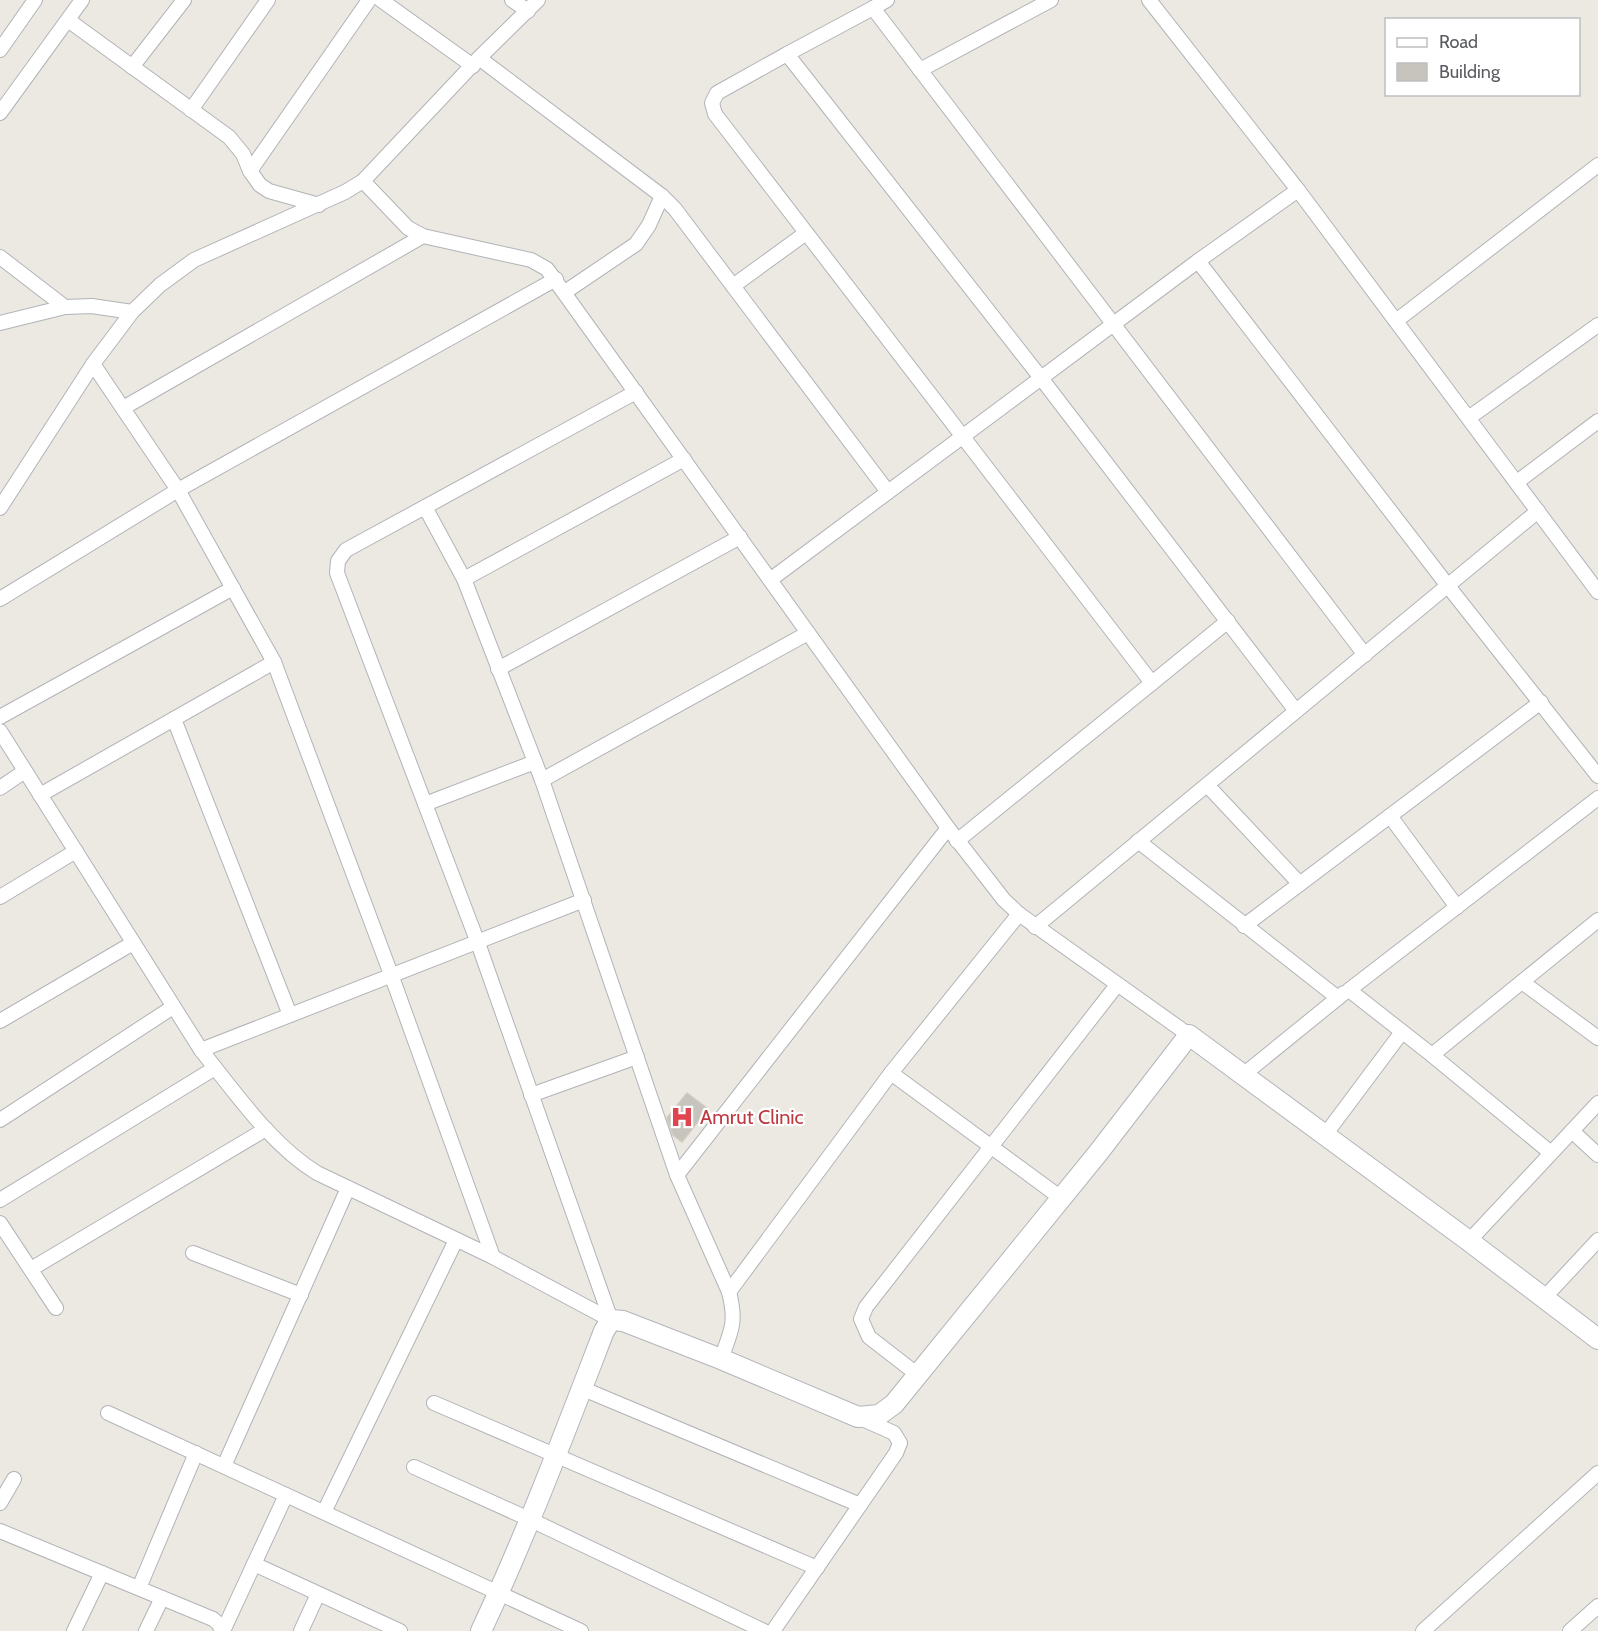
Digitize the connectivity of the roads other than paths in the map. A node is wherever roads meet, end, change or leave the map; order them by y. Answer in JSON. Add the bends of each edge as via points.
{"nodes":[{"id":1,"x":35,"y":0,"type":"edge"},
{"id":2,"x":82,"y":0,"type":"edge"},
{"id":3,"x":184,"y":0,"type":"edge"},
{"id":4,"x":268,"y":0,"type":"edge"},
{"id":5,"x":369,"y":0,"type":"edge"},
{"id":6,"x":381,"y":0,"type":"edge"},
{"id":7,"x":512,"y":0,"type":"edge"},
{"id":8,"x":538,"y":0,"type":"edge"},
{"id":9,"x":888,"y":0,"type":"edge"},
{"id":10,"x":1051,"y":0,"type":"edge"},
{"id":11,"x":1149,"y":0,"type":"edge"},
{"id":12,"x":873,"y":8,"type":"junction"},
{"id":13,"x":528,"y":11,"type":"junction"},
{"id":14,"x":68,"y":20,"type":"junction"},
{"id":15,"x":0,"y":50,"type":"edge"},
{"id":16,"x":788,"y":54,"type":"junction"},
{"id":17,"x":476,"y":62,"type":"junction"},
{"id":18,"x":132,"y":67,"type":"junction"},
{"id":19,"x":920,"y":70,"type":"junction"},
{"id":20,"x":191,"y":110,"type":"junction"},
{"id":21,"x":0,"y":113,"type":"edge"},
{"id":22,"x":1598,"y":165,"type":"edge"},
{"id":23,"x":250,"y":171,"type":"junction"},
{"id":24,"x":363,"y":181,"type":"junction"},
{"id":25,"x":1298,"y":190,"type":"junction"},
{"id":26,"x":662,"y":196,"type":"junction"},
{"id":27,"x":319,"y":205,"type":"junction"},
{"id":28,"x":806,"y":233,"type":"junction"},
{"id":29,"x":423,"y":236,"type":"junction"},
{"id":30,"x":0,"y":257,"type":"edge"},
{"id":31,"x":1198,"y":261,"type":"junction"},
{"id":32,"x":556,"y":279,"type":"junction"},
{"id":33,"x":733,"y":286,"type":"junction"},
{"id":34,"x":565,"y":292,"type":"junction"},
{"id":35,"x":65,"y":307,"type":"junction"},
{"id":36,"x":132,"y":312,"type":"junction"},
{"id":37,"x":1396,"y":321,"type":"junction"},
{"id":38,"x":0,"y":323,"type":"edge"},
{"id":39,"x":1114,"y":324,"type":"junction"},
{"id":40,"x":1598,"y":325,"type":"edge"},
{"id":41,"x":93,"y":364,"type":"junction"},
{"id":42,"x":1041,"y":378,"type":"junction"},
{"id":43,"x":636,"y":392,"type":"junction"},
{"id":44,"x":123,"y":408,"type":"junction"},
{"id":45,"x":1470,"y":417,"type":"junction"},
{"id":46,"x":1598,"y":421,"type":"edge"},
{"id":47,"x":962,"y":437,"type":"junction"},
{"id":48,"x":684,"y":459,"type":"junction"},
{"id":49,"x":1517,"y":482,"type":"junction"},
{"id":50,"x":178,"y":490,"type":"junction"},
{"id":51,"x":888,"y":492,"type":"junction"},
{"id":52,"x":425,"y":507,"type":"junction"},
{"id":53,"x":0,"y":508,"type":"edge"},
{"id":54,"x":1538,"y":511,"type":"junction"},
{"id":55,"x":740,"y":537,"type":"junction"},
{"id":56,"x":464,"y":579,"type":"junction"},
{"id":57,"x":771,"y":580,"type":"junction"},
{"id":58,"x":1448,"y":586,"type":"junction"},
{"id":59,"x":233,"y":588,"type":"junction"},
{"id":60,"x":1598,"y":592,"type":"edge"},
{"id":61,"x":0,"y":598,"type":"edge"},
{"id":62,"x":1228,"y":621,"type":"junction"},
{"id":63,"x":808,"y":633,"type":"junction"},
{"id":64,"x":1365,"y":655,"type":"junction"},
{"id":65,"x":274,"y":662,"type":"junction"},
{"id":66,"x":498,"y":669,"type":"junction"},
{"id":67,"x":1152,"y":683,"type":"junction"},
{"id":68,"x":1541,"y":702,"type":"junction"},
{"id":69,"x":1296,"y":711,"type":"junction"},
{"id":70,"x":0,"y":717,"type":"edge"},
{"id":71,"x":174,"y":719,"type":"junction"},
{"id":72,"x":0,"y":731,"type":"edge"},
{"id":73,"x":535,"y":762,"type":"junction"},
{"id":74,"x":25,"y":771,"type":"junction"},
{"id":75,"x":1598,"y":776,"type":"edge"},
{"id":76,"x":542,"y":780,"type":"junction"},
{"id":77,"x":1207,"y":785,"type":"junction"},
{"id":78,"x":0,"y":788,"type":"edge"},
{"id":79,"x":40,"y":795,"type":"junction"},
{"id":80,"x":1598,"y":798,"type":"edge"},
{"id":81,"x":425,"y":804,"type":"junction"},
{"id":82,"x":1390,"y":816,"type":"junction"},
{"id":83,"x":948,"y":828,"type":"junction"},
{"id":84,"x":957,"y":841,"type":"junction"},
{"id":85,"x":1138,"y":841,"type":"junction"},
{"id":86,"x":76,"y":851,"type":"junction"},
{"id":87,"x":1299,"y":884,"type":"junction"},
{"id":88,"x":0,"y":897,"type":"edge"},
{"id":89,"x":584,"y":900,"type":"junction"},
{"id":90,"x":1457,"y":907,"type":"junction"},
{"id":91,"x":1018,"y":914,"type":"junction"},
{"id":92,"x":1598,"y":920,"type":"edge"},
{"id":93,"x":1244,"y":926,"type":"junction"},
{"id":94,"x":1035,"y":927,"type":"junction"},
{"id":95,"x":133,"y":943,"type":"junction"},
{"id":96,"x":478,"y":943,"type":"junction"},
{"id":97,"x":392,"y":977,"type":"junction"},
{"id":98,"x":1522,"y":982,"type":"junction"},
{"id":99,"x":1117,"y":985,"type":"junction"},
{"id":100,"x":1344,"y":994,"type":"junction"},
{"id":101,"x":173,"y":1007,"type":"junction"},
{"id":102,"x":290,"y":1015,"type":"junction"},
{"id":103,"x":0,"y":1020,"type":"edge"},
{"id":104,"x":1402,"y":1032,"type":"junction"},
{"id":105,"x":1189,"y":1035,"type":"junction"},
{"id":106,"x":1598,"y":1038,"type":"edge"},
{"id":107,"x":201,"y":1050,"type":"junction"},
{"id":108,"x":1432,"y":1055,"type":"junction"},
{"id":109,"x":637,"y":1057,"type":"junction"},
{"id":110,"x":216,"y":1068,"type":"junction"},
{"id":111,"x":891,"y":1074,"type":"junction"},
{"id":112,"x":1243,"y":1075,"type":"junction"},
{"id":113,"x":531,"y":1095,"type":"junction"},
{"id":114,"x":1598,"y":1103,"type":"edge"},
{"id":115,"x":0,"y":1120,"type":"edge"},
{"id":116,"x":266,"y":1129,"type":"junction"},
{"id":117,"x":1572,"y":1131,"type":"junction"},
{"id":118,"x":1325,"y":1135,"type":"junction"},
{"id":119,"x":992,"y":1147,"type":"junction"},
{"id":120,"x":1551,"y":1153,"type":"junction"},
{"id":121,"x":1598,"y":1155,"type":"edge"},
{"id":122,"x":677,"y":1175,"type":"junction"},
{"id":123,"x":348,"y":1188,"type":"junction"},
{"id":124,"x":1061,"y":1198,"type":"junction"},
{"id":125,"x":0,"y":1200,"type":"edge"},
{"id":126,"x":0,"y":1223,"type":"edge"},
{"id":127,"x":456,"y":1240,"type":"junction"},
{"id":128,"x":1598,"y":1240,"type":"edge"},
{"id":129,"x":1469,"y":1241,"type":"junction"},
{"id":130,"x":194,"y":1253,"type":"dead end"},
{"id":131,"x":493,"y":1257,"type":"junction"},
{"id":132,"x":30,"y":1269,"type":"junction"},
{"id":133,"x":729,"y":1292,"type":"junction"},
{"id":134,"x":301,"y":1295,"type":"junction"},
{"id":135,"x":1544,"y":1298,"type":"junction"},
{"id":136,"x":56,"y":1308,"type":"dead end"},
{"id":137,"x":611,"y":1320,"type":"junction"},
{"id":138,"x":1598,"y":1340,"type":"edge"},
{"id":139,"x":721,"y":1359,"type":"junction"},
{"id":140,"x":918,"y":1375,"type":"junction"},
{"id":141,"x":581,"y":1388,"type":"junction"},
{"id":142,"x":434,"y":1403,"type":"dead end"},
{"id":143,"x":108,"y":1413,"type":"dead end"},
{"id":144,"x":858,"y":1418,"type":"junction"},
{"id":145,"x":196,"y":1453,"type":"junction"},
{"id":146,"x":555,"y":1455,"type":"junction"},
{"id":147,"x":224,"y":1466,"type":"junction"},
{"id":148,"x":414,"y":1467,"type":"dead end"},
{"id":149,"x":1598,"y":1473,"type":"edge"},
{"id":150,"x":14,"y":1479,"type":"dead end"},
{"id":151,"x":286,"y":1495,"type":"junction"},
{"id":152,"x":0,"y":1503,"type":"edge"},
{"id":153,"x":860,"y":1505,"type":"junction"},
{"id":154,"x":324,"y":1512,"type":"junction"},
{"id":155,"x":529,"y":1519,"type":"junction"},
{"id":156,"x":0,"y":1531,"type":"edge"},
{"id":157,"x":254,"y":1564,"type":"junction"},
{"id":158,"x":817,"y":1568,"type":"junction"},
{"id":159,"x":102,"y":1573,"type":"junction"},
{"id":160,"x":139,"y":1588,"type":"junction"},
{"id":161,"x":499,"y":1593,"type":"junction"},
{"id":162,"x":318,"y":1594,"type":"junction"},
{"id":163,"x":162,"y":1598,"type":"junction"},
{"id":164,"x":1598,"y":1606,"type":"edge"},
{"id":165,"x":381,"y":1627,"type":"edge"},
{"id":166,"x":74,"y":1631,"type":"edge"},
{"id":167,"x":146,"y":1631,"type":"edge"},
{"id":168,"x":222,"y":1631,"type":"edge"},
{"id":169,"x":301,"y":1631,"type":"edge"},
{"id":170,"x":400,"y":1631,"type":"edge"},
{"id":171,"x":481,"y":1631,"type":"edge"},
{"id":172,"x":581,"y":1631,"type":"edge"},
{"id":173,"x":764,"y":1631,"type":"edge"},
{"id":174,"x":773,"y":1631,"type":"edge"},
{"id":175,"x":1423,"y":1631,"type":"edge"},
{"id":176,"x":1570,"y":1631,"type":"edge"}],
"edges":[{"from":1,"to":15,"type":"street"},
{"from":2,"to":14,"type":"street"},
{"from":3,"to":18,"type":"street"},
{"from":4,"to":20,"type":"street"},
{"from":5,"to":23,"type":"street"},
{"from":6,"to":17,"type":"street"},
{"from":7,"to":13,"type":"street"},
{"from":8,"to":13,"type":"street"},
{"from":9,"to":12,"type":"street"},
{"from":10,"to":19,"type":"street"},
{"from":11,"to":25,"type":"street"},
{"from":12,"to":16,"type":"street"},
{"from":12,"to":19,"type":"street"},
{"from":13,"to":17,"type":"street"},
{"from":14,"to":18,"type":"street"},
{"from":14,"to":21,"type":"street"},
{"from":16,"to":28,"type":"street","via":[[717,93],[712,103],[715,114]]},
{"from":16,"to":42,"type":"street"},
{"from":17,"to":24,"type":"street"},
{"from":17,"to":26,"type":"street"},
{"from":18,"to":20,"type":"street"},
{"from":19,"to":39,"type":"street"},
{"from":20,"to":23,"type":"street","via":[[238,146]]},
{"from":22,"to":37,"type":"street"},
{"from":23,"to":27,"type":"street","via":[[269,191]]},
{"from":24,"to":27,"type":"street"},
{"from":24,"to":29,"type":"street","via":[[408,228]]},
{"from":25,"to":31,"type":"street"},
{"from":25,"to":37,"type":"street"},
{"from":26,"to":33,"type":"street"},
{"from":26,"to":34,"type":"street","via":[[636,244]]},
{"from":27,"to":36,"type":"street","via":[[194,260]]},
{"from":28,"to":33,"type":"street"},
{"from":28,"to":47,"type":"street"},
{"from":29,"to":32,"type":"street","via":[[531,260]]},
{"from":29,"to":44,"type":"street"},
{"from":30,"to":35,"type":"street"},
{"from":31,"to":39,"type":"street"},
{"from":31,"to":58,"type":"street"},
{"from":32,"to":34,"type":"street"},
{"from":32,"to":50,"type":"street"},
{"from":33,"to":51,"type":"street"},
{"from":34,"to":43,"type":"street"},
{"from":35,"to":36,"type":"street","via":[[92,306]]},
{"from":35,"to":38,"type":"street"},
{"from":36,"to":41,"type":"street"},
{"from":37,"to":45,"type":"street"},
{"from":39,"to":42,"type":"street"},
{"from":39,"to":64,"type":"street"},
{"from":40,"to":45,"type":"street"},
{"from":41,"to":44,"type":"street"},
{"from":41,"to":53,"type":"street"},
{"from":42,"to":47,"type":"street"},
{"from":42,"to":62,"type":"street"},
{"from":43,"to":48,"type":"street"},
{"from":43,"to":52,"type":"street"},
{"from":44,"to":50,"type":"street"},
{"from":45,"to":49,"type":"street"},
{"from":46,"to":49,"type":"street"},
{"from":47,"to":51,"type":"street"},
{"from":47,"to":67,"type":"street"},
{"from":48,"to":55,"type":"street"},
{"from":48,"to":56,"type":"street"},
{"from":49,"to":54,"type":"street"},
{"from":50,"to":59,"type":"street"},
{"from":50,"to":61,"type":"street"},
{"from":51,"to":57,"type":"street"},
{"from":52,"to":56,"type":"street"},
{"from":52,"to":81,"type":"street","via":[[346,550],[338,561],[337,573]]},
{"from":54,"to":58,"type":"street"},
{"from":54,"to":60,"type":"street"},
{"from":55,"to":57,"type":"street"},
{"from":55,"to":66,"type":"street"},
{"from":56,"to":66,"type":"street"},
{"from":57,"to":63,"type":"street"},
{"from":58,"to":64,"type":"street"},
{"from":58,"to":68,"type":"street"},
{"from":59,"to":65,"type":"street"},
{"from":59,"to":70,"type":"street"},
{"from":62,"to":67,"type":"street"},
{"from":62,"to":69,"type":"street"},
{"from":63,"to":76,"type":"street"},
{"from":63,"to":83,"type":"street"},
{"from":64,"to":69,"type":"street"},
{"from":65,"to":71,"type":"street"},
{"from":65,"to":97,"type":"street"},
{"from":66,"to":73,"type":"street"},
{"from":67,"to":84,"type":"street"},
{"from":68,"to":75,"type":"street"},
{"from":68,"to":82,"type":"street"},
{"from":69,"to":77,"type":"street"},
{"from":71,"to":79,"type":"street"},
{"from":71,"to":102,"type":"street"},
{"from":72,"to":74,"type":"street"},
{"from":73,"to":76,"type":"street"},
{"from":73,"to":81,"type":"street"},
{"from":74,"to":78,"type":"street"},
{"from":74,"to":79,"type":"street"},
{"from":76,"to":89,"type":"street"},
{"from":77,"to":85,"type":"street"},
{"from":77,"to":87,"type":"street"},
{"from":79,"to":86,"type":"street"},
{"from":80,"to":90,"type":"street"},
{"from":81,"to":96,"type":"street"},
{"from":82,"to":87,"type":"street"},
{"from":82,"to":90,"type":"street"},
{"from":83,"to":84,"type":"street"},
{"from":83,"to":122,"type":"street"},
{"from":84,"to":91,"type":"street"},
{"from":85,"to":93,"type":"street"},
{"from":85,"to":94,"type":"street"},
{"from":86,"to":88,"type":"street"},
{"from":86,"to":95,"type":"street"},
{"from":87,"to":93,"type":"street"},
{"from":89,"to":96,"type":"street"},
{"from":89,"to":109,"type":"street"},
{"from":90,"to":100,"type":"street"},
{"from":91,"to":94,"type":"street"},
{"from":91,"to":111,"type":"street"},
{"from":92,"to":98,"type":"street"},
{"from":93,"to":100,"type":"street"},
{"from":94,"to":99,"type":"street"},
{"from":95,"to":101,"type":"street"},
{"from":95,"to":103,"type":"street"},
{"from":96,"to":97,"type":"street"},
{"from":96,"to":113,"type":"street"},
{"from":97,"to":102,"type":"street"},
{"from":97,"to":131,"type":"street"},
{"from":98,"to":106,"type":"street"},
{"from":98,"to":108,"type":"street"},
{"from":99,"to":105,"type":"street"},
{"from":99,"to":119,"type":"street"},
{"from":100,"to":104,"type":"street"},
{"from":100,"to":112,"type":"street"},
{"from":101,"to":107,"type":"street"},
{"from":101,"to":115,"type":"street"},
{"from":102,"to":107,"type":"street"},
{"from":104,"to":108,"type":"street"},
{"from":104,"to":118,"type":"street"},
{"from":105,"to":112,"type":"street"},
{"from":105,"to":124,"type":"street"},
{"from":107,"to":110,"type":"street"},
{"from":108,"to":120,"type":"street"},
{"from":109,"to":113,"type":"street"},
{"from":109,"to":122,"type":"street"},
{"from":110,"to":116,"type":"street"},
{"from":110,"to":125,"type":"street"},
{"from":111,"to":119,"type":"street"},
{"from":111,"to":133,"type":"street"},
{"from":112,"to":118,"type":"street"},
{"from":113,"to":137,"type":"street"},
{"from":114,"to":117,"type":"street"},
{"from":116,"to":123,"type":"street","via":[[301,1164]]},
{"from":116,"to":132,"type":"street"},
{"from":117,"to":120,"type":"street"},
{"from":117,"to":121,"type":"street"},
{"from":118,"to":129,"type":"street"},
{"from":119,"to":124,"type":"street"},
{"from":119,"to":140,"type":"street","via":[[866,1307],[861,1319],[869,1337]]},
{"from":120,"to":129,"type":"street"},
{"from":122,"to":133,"type":"street"},
{"from":123,"to":127,"type":"street"},
{"from":123,"to":134,"type":"street"},
{"from":124,"to":140,"type":"street"},
{"from":126,"to":132,"type":"street"},
{"from":127,"to":131,"type":"street"},
{"from":127,"to":154,"type":"street"},
{"from":128,"to":135,"type":"street"},
{"from":129,"to":135,"type":"street"},
{"from":130,"to":134,"type":"street"},
{"from":131,"to":137,"type":"street"},
{"from":132,"to":136,"type":"street"},
{"from":133,"to":139,"type":"street","via":[[734,1311],[732,1329]]},
{"from":134,"to":147,"type":"street"},
{"from":135,"to":138,"type":"street"},
{"from":137,"to":139,"type":"street","via":[[623,1321]]},
{"from":137,"to":141,"type":"street"},
{"from":139,"to":144,"type":"street"},
{"from":140,"to":144,"type":"street","via":[[894,1404],[879,1415]]},
{"from":141,"to":146,"type":"street"},
{"from":141,"to":153,"type":"street"},
{"from":142,"to":146,"type":"street"},
{"from":143,"to":145,"type":"street"},
{"from":144,"to":153,"type":"street","via":[[894,1433],[900,1443]]},
{"from":145,"to":147,"type":"street"},
{"from":145,"to":160,"type":"street"},
{"from":146,"to":155,"type":"street"},
{"from":146,"to":158,"type":"street"},
{"from":147,"to":151,"type":"street"},
{"from":148,"to":155,"type":"street"},
{"from":149,"to":175,"type":"street"},
{"from":150,"to":152,"type":"street"},
{"from":151,"to":154,"type":"street"},
{"from":151,"to":157,"type":"street"},
{"from":153,"to":158,"type":"street"},
{"from":154,"to":161,"type":"street"},
{"from":155,"to":161,"type":"street"},
{"from":155,"to":173,"type":"street"},
{"from":156,"to":159,"type":"street"},
{"from":157,"to":162,"type":"street"},
{"from":157,"to":168,"type":"street"},
{"from":158,"to":174,"type":"street"},
{"from":159,"to":160,"type":"street"},
{"from":159,"to":166,"type":"street"},
{"from":160,"to":163,"type":"street"},
{"from":161,"to":171,"type":"street"},
{"from":161,"to":172,"type":"street"},
{"from":162,"to":165,"type":"street"},
{"from":162,"to":169,"type":"street"},
{"from":163,"to":167,"type":"street"},
{"from":163,"to":168,"type":"street","via":[[213,1619]]},
{"from":164,"to":176,"type":"street"},
{"from":165,"to":170,"type":"street"}]}
